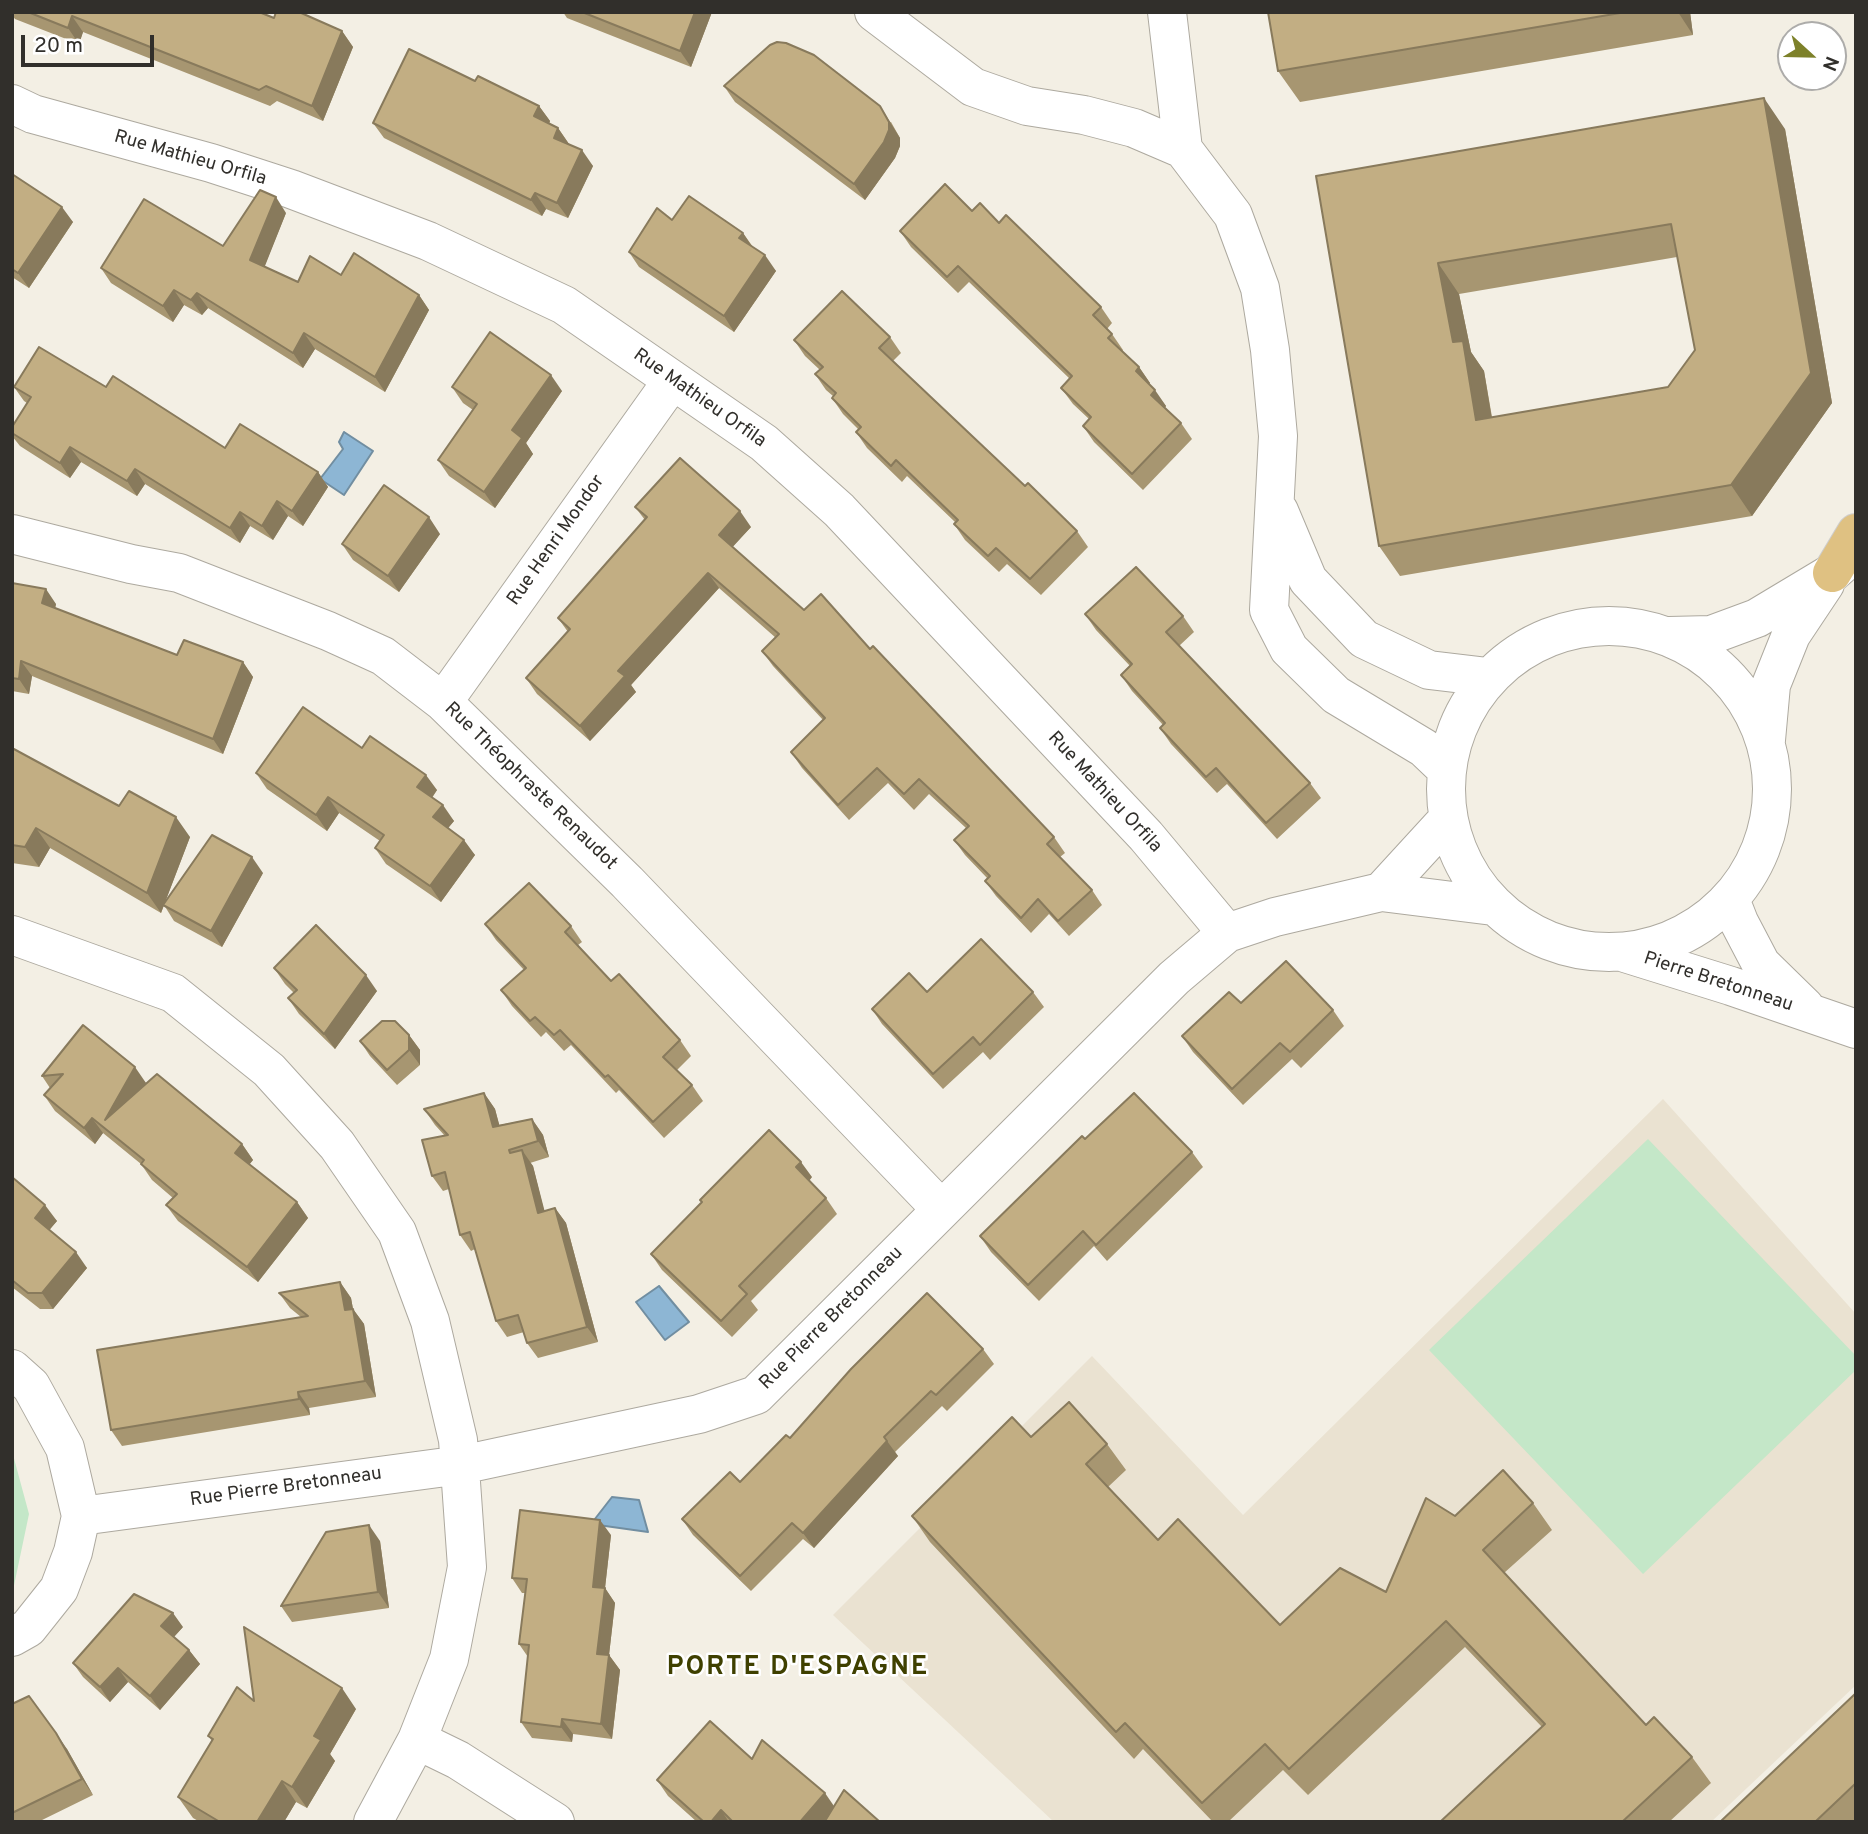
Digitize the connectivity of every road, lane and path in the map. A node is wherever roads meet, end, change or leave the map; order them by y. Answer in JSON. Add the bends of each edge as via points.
{"nodes":[{"id":1,"x":874,"y":12,"type":"edge"},
{"id":2,"x":1167,"y":12,"type":"edge"},
{"id":3,"x":12,"y":104,"type":"edge"},
{"id":4,"x":1182,"y":149,"type":"junction"},
{"id":5,"x":672,"y":381,"type":"junction"},
{"id":6,"x":1275,"y":503,"type":"junction"},
{"id":7,"x":1856,"y":533,"type":"edge"},
{"id":8,"x":12,"y":534,"type":"edge"},
{"id":9,"x":1848,"y":561,"type":"edge"},
{"id":10,"x":1669,"y":636,"type":"junction"},
{"id":11,"x":1488,"y":677,"type":"junction"},
{"id":12,"x":443,"y":702,"type":"junction"},
{"id":13,"x":1766,"y":741,"type":"junction"},
{"id":14,"x":1446,"y":768,"type":"junction"},
{"id":15,"x":1447,"y":820,"type":"junction"},
{"id":16,"x":1381,"y":892,"type":"junction"},
{"id":17,"x":1730,"y":899,"type":"junction"},
{"id":18,"x":1493,"y":906,"type":"junction"},
{"id":19,"x":1227,"y":933,"type":"junction"},
{"id":20,"x":12,"y":935,"type":"edge"},
{"id":21,"x":1625,"y":953,"type":"junction"},
{"id":22,"x":1812,"y":1013,"type":"junction"},
{"id":23,"x":1856,"y":1028,"type":"edge"},
{"id":24,"x":941,"y":1209,"type":"junction"},
{"id":25,"x":12,"y":1369,"type":"edge"},
{"id":26,"x":461,"y":1465,"type":"junction"},
{"id":27,"x":81,"y":1516,"type":"junction"},
{"id":28,"x":12,"y":1637,"type":"edge"},
{"id":29,"x":417,"y":1740,"type":"junction"},
{"id":30,"x":373,"y":1822,"type":"edge"},
{"id":31,"x":555,"y":1822,"type":"edge"}],
"edges":[{"from":1,"to":4,"type":"street","via":[[973,87],[1027,106],[1134,128]]},
{"from":2,"to":4,"type":"street"},
{"from":3,"to":5,"type":"street","name":"Rue Mathieu Orfila","via":[[291,189],[428,241],[564,305]]},
{"from":4,"to":6,"type":"street","via":[[1233,215],[1260,288],[1278,436]]},
{"from":5,"to":12,"type":"street","name":"Rue Henri Mondor"},
{"from":5,"to":19,"type":"street","name":"Rue Mathieu Orfila","via":[[764,443],[839,510],[1146,836]]},
{"from":6,"to":11,"type":"street","via":[[1308,579],[1364,639],[1429,670]]},
{"from":6,"to":14,"type":"street","via":[[1269,610],[1289,649],[1336,695],[1424,748]]},
{"from":7,"to":9,"type":"main road"},
{"from":8,"to":12,"type":"street","name":"Rue Théophraste Renaudot","via":[[179,573],[328,631],[383,656]]},
{"from":9,"to":10,"type":"street","via":[[1756,618],[1711,635]]},
{"from":9,"to":13,"type":"street","via":[[1791,635],[1771,685]]},
{"from":10,"to":11,"type":"street","via":[[1621,625],[1572,628],[1526,647]]},
{"from":10,"to":13,"type":"street","via":[[1712,660],[1745,696]]},
{"from":11,"to":14,"type":"street","via":[[1460,719]]},
{"from":12,"to":24,"type":"street","name":"Rue Théophraste Renaudot","via":[[627,882]]},
{"from":13,"to":17,"type":"street","via":[[1773,783],[1769,826],[1755,864]]},
{"from":14,"to":15,"type":"street"},
{"from":15,"to":16,"type":"street"},
{"from":15,"to":18,"type":"street","via":[[1463,866]]},
{"from":16,"to":18,"type":"street","name":"Rue Pierre Bretonneau"},
{"from":16,"to":19,"type":"street","name":"Rue Pierre Bretonneau"},
{"from":17,"to":21,"type":"street","via":[[1688,933]]},
{"from":17,"to":22,"type":"street","name":"Pierre Bretonneau","via":[[1761,964]]},
{"from":18,"to":21,"type":"street","via":[[1532,935],[1577,951]]},
{"from":19,"to":24,"type":"street","name":"Rue Pierre Bretonneau","via":[[1174,978]]},
{"from":20,"to":26,"type":"street","via":[[173,993],[268,1070],[337,1145],[397,1232],[430,1321]]},
{"from":21,"to":22,"type":"street","name":"Pierre Bretonneau"},
{"from":22,"to":23,"type":"street","name":"Pierre Bretonneau"},
{"from":24,"to":26,"type":"street","name":"Rue Pierre Bretonneau","via":[[756,1395],[699,1414]]},
{"from":25,"to":27,"type":"street","via":[[31,1386],[65,1448]]},
{"from":26,"to":27,"type":"street","name":"Rue Pierre Bretonneau"},
{"from":26,"to":29,"type":"street","via":[[467,1567],[449,1659]]},
{"from":27,"to":28,"type":"street","via":[[74,1552],[59,1589],[28,1628]]},
{"from":29,"to":30,"type":"street"},
{"from":29,"to":31,"type":"street"}]}
